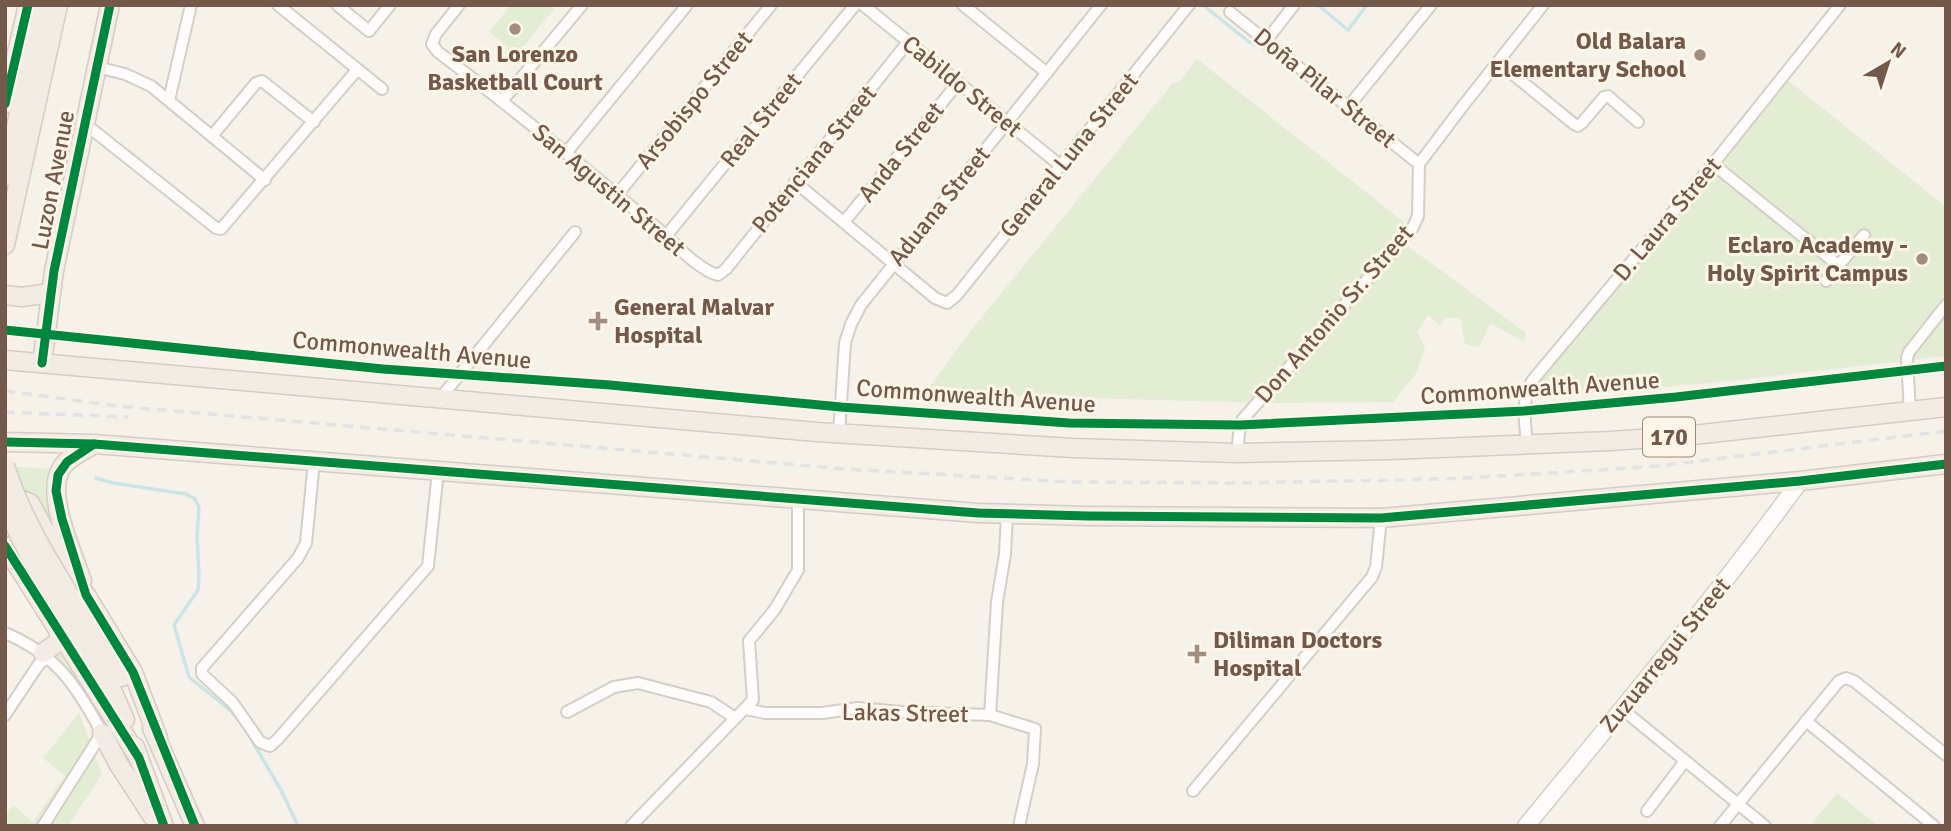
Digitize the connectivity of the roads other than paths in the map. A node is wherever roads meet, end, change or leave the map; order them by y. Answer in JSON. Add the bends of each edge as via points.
{"nodes":[{"id":1,"x":28,"y":5,"type":"edge"},
{"id":2,"x":43,"y":5,"type":"edge"},
{"id":3,"x":58,"y":5,"type":"edge"},
{"id":4,"x":110,"y":5,"type":"edge"},
{"id":5,"x":191,"y":5,"type":"edge"},
{"id":6,"x":278,"y":5,"type":"edge"},
{"id":7,"x":390,"y":5,"type":"edge"},
{"id":8,"x":459,"y":5,"type":"edge"},
{"id":9,"x":582,"y":5,"type":"edge"},
{"id":10,"x":687,"y":5,"type":"edge"},
{"id":11,"x":771,"y":5,"type":"edge"},
{"id":12,"x":855,"y":5,"type":"edge"},
{"id":13,"x":863,"y":5,"type":"edge"},
{"id":14,"x":963,"y":5,"type":"edge"},
{"id":15,"x":1101,"y":5,"type":"edge"},
{"id":16,"x":1189,"y":5,"type":"edge"},
{"id":17,"x":1294,"y":5,"type":"edge"},
{"id":18,"x":1431,"y":5,"type":"edge"},
{"id":19,"x":1543,"y":5,"type":"edge"},
{"id":20,"x":1840,"y":5,"type":"edge"},
{"id":21,"x":339,"y":6,"type":"edge"},
{"id":22,"x":1230,"y":12,"type":"dead end"},
{"id":23,"x":1266,"y":41,"type":"junction"},
{"id":24,"x":908,"y":42,"type":"junction"},
{"id":25,"x":1498,"y":62,"type":"junction"},
{"id":26,"x":96,"y":67,"type":"junction"},
{"id":27,"x":357,"y":70,"type":"junction"},
{"id":28,"x":1047,"y":73,"type":"junction"},
{"id":29,"x":958,"y":83,"type":"junction"},
{"id":30,"x":382,"y":89,"type":"dead end"},
{"id":31,"x":169,"y":100,"type":"junction"},
{"id":32,"x":502,"y":101,"type":"junction"},
{"id":33,"x":5,"y":104,"type":"edge"},
{"id":34,"x":1348,"y":107,"type":"junction"},
{"id":35,"x":314,"y":122,"type":"junction"},
{"id":36,"x":1007,"y":122,"type":"junction"},
{"id":37,"x":1638,"y":122,"type":"dead end"},
{"id":38,"x":84,"y":123,"type":"junction"},
{"id":39,"x":212,"y":136,"type":"junction"},
{"id":40,"x":21,"y":141,"type":"junction"},
{"id":41,"x":566,"y":153,"type":"junction"},
{"id":42,"x":1419,"y":164,"type":"junction"},
{"id":43,"x":1713,"y":164,"type":"junction"},
{"id":44,"x":1061,"y":166,"type":"junction"},
{"id":45,"x":5,"y":177,"type":"edge"},
{"id":46,"x":265,"y":180,"type":"junction"},
{"id":47,"x":795,"y":182,"type":"junction"},
{"id":48,"x":617,"y":195,"type":"junction"},
{"id":49,"x":844,"y":222,"type":"junction"},
{"id":50,"x":575,"y":232,"type":"dead end"},
{"id":51,"x":1864,"y":235,"type":"dead end"},
{"id":52,"x":667,"y":236,"type":"junction"},
{"id":53,"x":5,"y":245,"type":"edge"},
{"id":54,"x":893,"y":263,"type":"junction"},
{"id":55,"x":1838,"y":265,"type":"junction"},
{"id":56,"x":718,"y":275,"type":"joint"},
{"id":57,"x":1826,"y":281,"type":"dead end"},
{"id":58,"x":50,"y":293,"type":"junction"},
{"id":59,"x":5,"y":295,"type":"edge"},
{"id":60,"x":1946,"y":305,"type":"edge"},
{"id":61,"x":9,"y":357,"type":"edge"},
{"id":62,"x":42,"y":363,"type":"junction"},
{"id":63,"x":439,"y":400,"type":"junction"},
{"id":64,"x":1946,"y":407,"type":"edge"},
{"id":65,"x":1910,"y":412,"type":"junction"},
{"id":66,"x":839,"y":433,"type":"junction"},
{"id":67,"x":9,"y":441,"type":"edge"},
{"id":68,"x":94,"y":444,"type":"junction"},
{"id":69,"x":1527,"y":444,"type":"junction"},
{"id":70,"x":1237,"y":453,"type":"junction"},
{"id":71,"x":314,"y":461,"type":"junction"},
{"id":72,"x":1946,"y":464,"type":"edge"},
{"id":73,"x":5,"y":466,"type":"edge"},
{"id":74,"x":438,"y":471,"type":"junction"},
{"id":75,"x":1800,"y":481,"type":"junction"},
{"id":76,"x":798,"y":499,"type":"junction"},
{"id":77,"x":5,"y":506,"type":"edge"},
{"id":78,"x":1007,"y":514,"type":"junction"},
{"id":79,"x":1381,"y":518,"type":"junction"},
{"id":80,"x":5,"y":546,"type":"edge"},
{"id":81,"x":86,"y":595,"type":"junction"},
{"id":82,"x":75,"y":629,"type":"junction"},
{"id":83,"x":7,"y":636,"type":"edge"},
{"id":84,"x":45,"y":655,"type":"junction"},
{"id":85,"x":746,"y":709,"type":"junction"},
{"id":86,"x":1622,"y":709,"type":"junction"},
{"id":87,"x":567,"y":712,"type":"dead end"},
{"id":88,"x":5,"y":715,"type":"edge"},
{"id":89,"x":990,"y":715,"type":"junction"},
{"id":90,"x":735,"y":718,"type":"junction"},
{"id":91,"x":1806,"y":721,"type":"junction"},
{"id":92,"x":102,"y":733,"type":"junction"},
{"id":93,"x":158,"y":738,"type":"junction"},
{"id":94,"x":1946,"y":755,"type":"edge"},
{"id":95,"x":1685,"y":761,"type":"junction"},
{"id":96,"x":1194,"y":791,"type":"dead end"},
{"id":97,"x":1738,"y":804,"type":"junction"},
{"id":98,"x":1647,"y":811,"type":"dead end"},
{"id":99,"x":43,"y":826,"type":"edge"},
{"id":100,"x":158,"y":826,"type":"edge"},
{"id":101,"x":164,"y":826,"type":"edge"},
{"id":102,"x":195,"y":826,"type":"edge"},
{"id":103,"x":631,"y":826,"type":"edge"},
{"id":104,"x":1019,"y":826,"type":"edge"},
{"id":105,"x":1526,"y":826,"type":"edge"},
{"id":106,"x":1720,"y":826,"type":"edge"},
{"id":107,"x":1765,"y":826,"type":"edge"},
{"id":108,"x":1934,"y":826,"type":"edge"}],
"edges":[{"from":1,"to":33,"type":"main road"},
{"from":2,"to":40,"type":"main road","name":"Luzon Avenue"},
{"from":3,"to":40,"type":"main road","name":"Luzon Avenue"},
{"from":4,"to":26,"type":"main road","name":"Luzon Avenue"},
{"from":5,"to":31,"type":"street"},
{"from":6,"to":27,"type":"street"},
{"from":7,"to":21,"type":"street","via":[[369,31]]},
{"from":8,"to":32,"type":"street","name":"San Agustin Street","via":[[432,44]]},
{"from":9,"to":32,"type":"street"},
{"from":10,"to":41,"type":"street"},
{"from":11,"to":48,"type":"street","name":"Arsobispo Street"},
{"from":12,"to":52,"type":"street","name":"Real Street"},
{"from":13,"to":24,"type":"street","name":"Cabildo Street"},
{"from":14,"to":28,"type":"street"},
{"from":15,"to":28,"type":"street","name":"Aduana Street"},
{"from":16,"to":44,"type":"street","name":"General Luna Street"},
{"from":17,"to":23,"type":"street"},
{"from":18,"to":34,"type":"street"},
{"from":19,"to":25,"type":"street"},
{"from":20,"to":43,"type":"street","name":"D. Laura Street"},
{"from":22,"to":23,"type":"street","name":"Doña Pilar Street"},
{"from":23,"to":34,"type":"street","name":"Doña Pilar Street"},
{"from":24,"to":29,"type":"street","name":"Cabildo Street"},
{"from":24,"to":47,"type":"street","name":"Potenciana Street"},
{"from":25,"to":37,"type":"street","via":[[1578,126],[1608,96]]},
{"from":25,"to":42,"type":"street"},
{"from":26,"to":31,"type":"street","via":[[151,86]]},
{"from":26,"to":38,"type":"main road","name":"Luzon Avenue"},
{"from":27,"to":30,"type":"street"},
{"from":27,"to":35,"type":"street"},
{"from":28,"to":36,"type":"street","name":"Aduana Street"},
{"from":29,"to":36,"type":"street","name":"Cabildo Street"},
{"from":29,"to":49,"type":"street","name":"Anda Street"},
{"from":31,"to":39,"type":"street"},
{"from":32,"to":41,"type":"street","name":"San Agustin Street"},
{"from":34,"to":42,"type":"street","name":"Doña Pilar Street"},
{"from":35,"to":39,"type":"street","via":[[261,80]]},
{"from":35,"to":46,"type":"street"},
{"from":36,"to":44,"type":"street","name":"Cabildo Street"},
{"from":36,"to":54,"type":"street","name":"Aduana Street"},
{"from":38,"to":46,"type":"street","via":[[216,229],[225,227]]},
{"from":38,"to":58,"type":"main road","name":"Luzon Avenue"},
{"from":39,"to":46,"type":"street"},
{"from":40,"to":45,"type":"main road","name":"Luzon Avenue"},
{"from":40,"to":53,"type":"main road","name":"Luzon Avenue"},
{"from":41,"to":48,"type":"street","name":"San Agustin Street"},
{"from":42,"to":70,"type":"street","name":"Don Antonio Sr. Street","via":[[1418,216],[1412,229],[1242,419]]},
{"from":43,"to":55,"type":"street"},
{"from":43,"to":69,"type":"street","name":"D. Laura Street","via":[[1532,381],[1524,411]]},
{"from":44,"to":54,"type":"street","name":"General Luna Street","via":[[947,303]]},
{"from":47,"to":49,"type":"street"},
{"from":47,"to":56,"type":"street","name":"Potenciana Street"},
{"from":48,"to":52,"type":"street","name":"San Agustin Street"},
{"from":49,"to":54,"type":"street"},
{"from":50,"to":63,"type":"street"},
{"from":51,"to":55,"type":"street"},
{"from":52,"to":56,"type":"street","name":"San Agustin Street","via":[[708,273]]},
{"from":54,"to":66,"type":"street","name":"Aduana Street","via":[[851,324],[845,343]]},
{"from":55,"to":57,"type":"street"},
{"from":58,"to":59,"type":"main road"},
{"from":58,"to":62,"type":"main road","name":"Luzon Avenue"},
{"from":60,"to":65,"type":"street","via":[[1909,352]]},
{"from":61,"to":62,"type":"main road","name":"Commonwealth Avenue","number":"170"},
{"from":62,"to":63,"type":"main road","name":"Commonwealth Avenue","number":"170"},
{"from":63,"to":66,"type":"main road","name":"Commonwealth Avenue","number":"170"},
{"from":64,"to":65,"type":"main road","name":"Commonwealth Avenue","number":"170"},
{"from":65,"to":69,"type":"main road","name":"Commonwealth Avenue","number":"170","via":[[1672,437]]},
{"from":66,"to":70,"type":"main road","name":"Commonwealth Avenue","number":"170"},
{"from":67,"to":68,"type":"main road","number":"170"},
{"from":68,"to":71,"type":"main road","number":"170"},
{"from":68,"to":81,"type":"main road","via":[[63,465],[56,485],[66,536]]},
{"from":69,"to":70,"type":"main road","name":"Commonwealth Avenue","number":"170"},
{"from":71,"to":74,"type":"main road","number":"170"},
{"from":71,"to":74,"type":"street","via":[[306,543],[298,558],[202,668],[202,674],[233,704],[265,746],[278,739],[428,566]]},
{"from":72,"to":75,"type":"main road","number":"170"},
{"from":73,"to":82,"type":"main road","bridge":true},
{"from":74,"to":76,"type":"main road","number":"170"},
{"from":75,"to":79,"type":"main road","number":"170"},
{"from":75,"to":86,"type":"street","name":"Zuzuarregui Street"},
{"from":76,"to":78,"type":"main road","number":"170"},
{"from":76,"to":85,"type":"street","via":[[798,570],[749,641],[754,694]]},
{"from":77,"to":81,"type":"main road","via":[[16,499],[30,503]]},
{"from":77,"to":82,"type":"main road","bridge":true},
{"from":78,"to":79,"type":"main road","number":"170"},
{"from":78,"to":89,"type":"street","name":"Lakas Street"},
{"from":79,"to":96,"type":"street","via":[[1372,578]]},
{"from":80,"to":82,"type":"main road","via":[[29,587]]},
{"from":81,"to":93,"type":"main road","via":[[133,672]]},
{"from":82,"to":84,"type":"main road"},
{"from":82,"to":93,"type":"main road"},
{"from":82,"to":101,"type":"main road","via":[[113,691]]},
{"from":83,"to":84,"type":"street"},
{"from":84,"to":88,"type":"street"},
{"from":84,"to":92,"type":"street","via":[[78,690]]},
{"from":85,"to":89,"type":"street","name":"Lakas Street","via":[[822,712],[858,708]]},
{"from":85,"to":90,"type":"street"},
{"from":86,"to":95,"type":"street"},
{"from":86,"to":105,"type":"street","name":"Zuzuarregui Street"},
{"from":87,"to":90,"type":"street","via":[[614,687],[638,683],[711,702]]},
{"from":89,"to":104,"type":"street","via":[[1035,729]]},
{"from":90,"to":103,"type":"street"},
{"from":91,"to":94,"type":"street","via":[[1846,678]]},
{"from":91,"to":97,"type":"street"},
{"from":91,"to":108,"type":"street"},
{"from":92,"to":99,"type":"street"},
{"from":92,"to":100,"type":"main road"},
{"from":93,"to":102,"type":"main road"},
{"from":95,"to":97,"type":"street"},
{"from":95,"to":98,"type":"street"},
{"from":97,"to":106,"type":"street"},
{"from":97,"to":107,"type":"street"}]}
